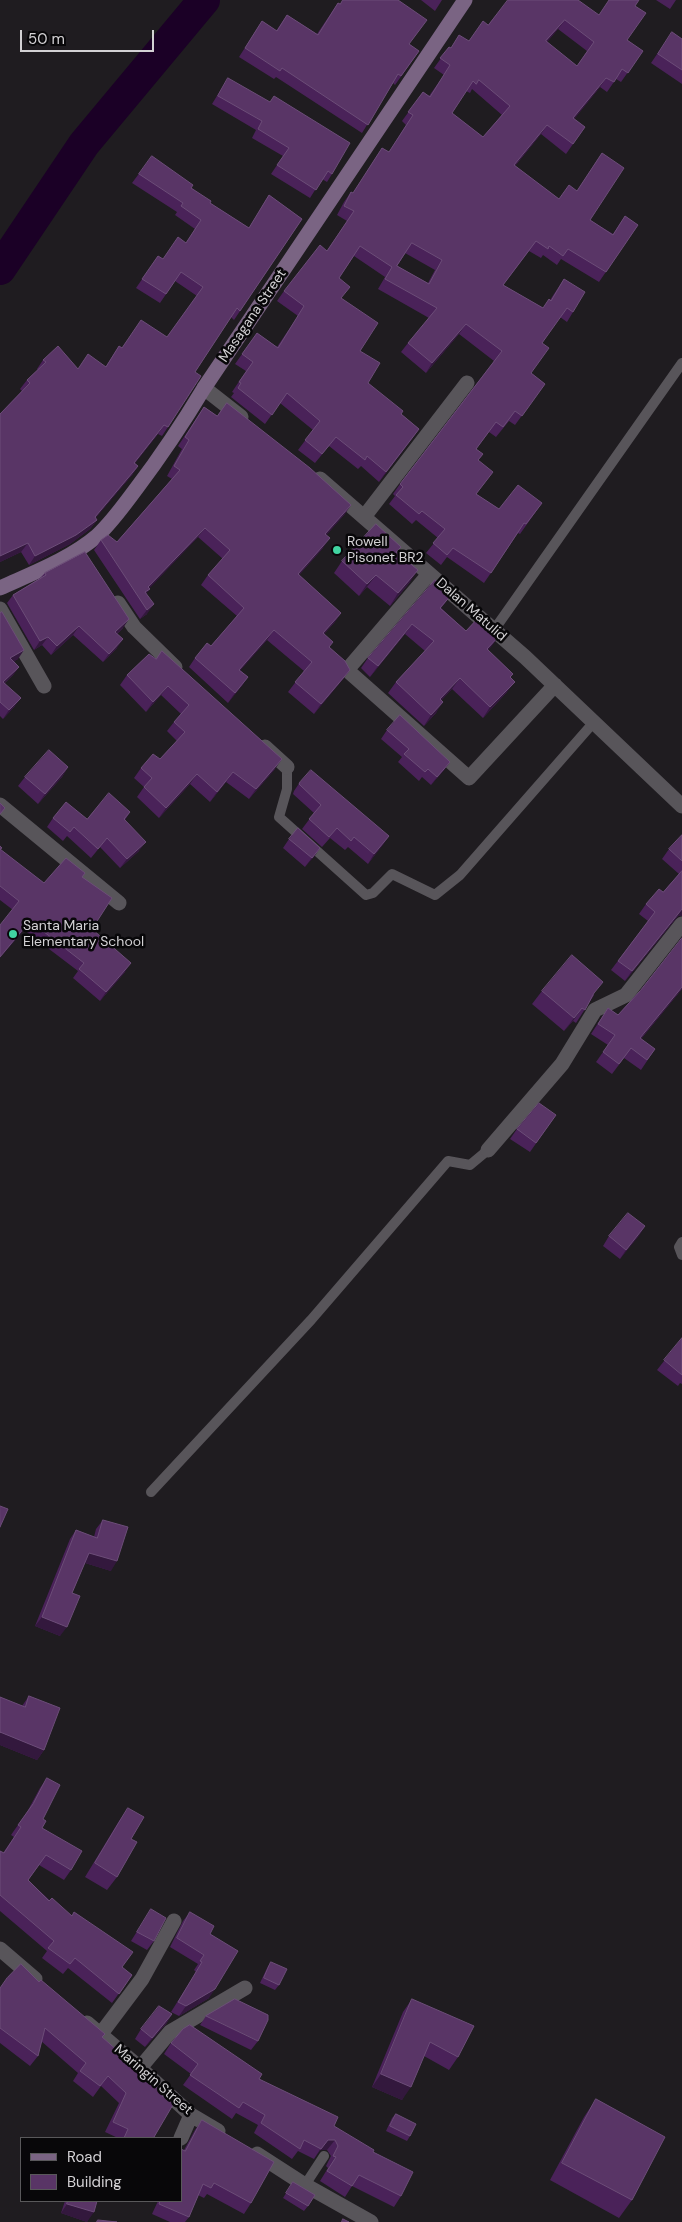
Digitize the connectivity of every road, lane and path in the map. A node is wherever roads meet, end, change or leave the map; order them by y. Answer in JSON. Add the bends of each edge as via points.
{"nodes":[{"id":1,"x":465,"y":0,"type":"edge"},
{"id":2,"x":682,"y":363,"type":"edge"},
{"id":3,"x":467,"y":383,"type":"dead end"},
{"id":4,"x":204,"y":388,"type":"junction"},
{"id":5,"x":250,"y":424,"type":"edge"},
{"id":6,"x":304,"y":467,"type":"edge"},
{"id":7,"x":364,"y":517,"type":"junction"},
{"id":8,"x":429,"y":574,"type":"junction"},
{"id":9,"x":0,"y":588,"type":"edge"},
{"id":10,"x":108,"y":589,"type":"edge"},
{"id":11,"x":0,"y":609,"type":"edge"},
{"id":12,"x":494,"y":630,"type":"junction"},
{"id":13,"x":185,"y":677,"type":"edge"},
{"id":14,"x":555,"y":685,"type":"junction"},
{"id":15,"x":44,"y":686,"type":"dead end"},
{"id":16,"x":594,"y":722,"type":"junction"},
{"id":17,"x":250,"y":735,"type":"edge"},
{"id":18,"x":287,"y":767,"type":"joint"},
{"id":19,"x":0,"y":805,"type":"edge"},
{"id":20,"x":682,"y":806,"type":"edge"},
{"id":21,"x":118,"y":903,"type":"dead end"},
{"id":22,"x":682,"y":924,"type":"edge"},
{"id":23,"x":488,"y":1150,"type":"joint"},
{"id":24,"x":682,"y":1242,"type":"edge"},
{"id":25,"x":682,"y":1255,"type":"edge"},
{"id":26,"x":151,"y":1492,"type":"dead end"},
{"id":27,"x":174,"y":1921,"type":"dead end"},
{"id":28,"x":0,"y":1949,"type":"edge"},
{"id":29,"x":43,"y":1986,"type":"edge"},
{"id":30,"x":245,"y":1988,"type":"dead end"},
{"id":31,"x":79,"y":2016,"type":"edge"},
{"id":32,"x":100,"y":2035,"type":"junction"},
{"id":33,"x":140,"y":2068,"type":"junction"},
{"id":34,"x":191,"y":2115,"type":"junction"},
{"id":35,"x":181,"y":2137,"type":"edge"},
{"id":36,"x":324,"y":2156,"type":"edge"},
{"id":37,"x":304,"y":2185,"type":"junction"},
{"id":38,"x":371,"y":2222,"type":"edge"}],
"edges":[{"from":1,"to":4,"type":"street","name":"Masagana Street"},
{"from":2,"to":12,"type":"lane"},
{"from":3,"to":7,"type":"street"},
{"from":4,"to":5,"type":"street"},
{"from":4,"to":9,"type":"street","name":"Masagana Street","via":[[167,449],[84,553]]},
{"from":6,"to":7,"type":"street","name":"Dalan Matulid"},
{"from":7,"to":8,"type":"street","name":"Dalan Matulid"},
{"from":8,"to":12,"type":"street","name":"Dalan Matulid"},
{"from":8,"to":14,"type":"street","via":[[347,670],[455,766],[470,778]]},
{"from":10,"to":13,"type":"street","via":[[134,627]]},
{"from":11,"to":15,"type":"street"},
{"from":12,"to":14,"type":"street","name":"Dalan Matulid"},
{"from":14,"to":16,"type":"street","name":"Dalan Matulid"},
{"from":16,"to":18,"type":"lane","via":[[466,869],[435,895],[392,874],[372,894],[366,895],[278,817],[287,789]]},
{"from":16,"to":20,"type":"street","name":"Dalan Matulid"},
{"from":17,"to":18,"type":"street"},
{"from":19,"to":21,"type":"street"},
{"from":22,"to":23,"type":"street","via":[[626,995],[595,1010],[562,1064]]},
{"from":23,"to":26,"type":"lane","via":[[470,1165],[448,1161],[311,1320]]},
{"from":24,"to":25,"type":"lane","via":[[679,1247]]},
{"from":27,"to":32,"type":"street","via":[[142,1979]]},
{"from":28,"to":29,"type":"street"},
{"from":30,"to":33,"type":"street","via":[[170,2032]]},
{"from":31,"to":32,"type":"street","name":"Maringin Street"},
{"from":32,"to":33,"type":"street","name":"Maringin Street"},
{"from":33,"to":34,"type":"street","name":"Maringin Street"},
{"from":34,"to":35,"type":"street"},
{"from":34,"to":37,"type":"street","name":"Maringin Street"},
{"from":36,"to":37,"type":"lane"},
{"from":37,"to":38,"type":"street","name":"Maringin Street"}]}
